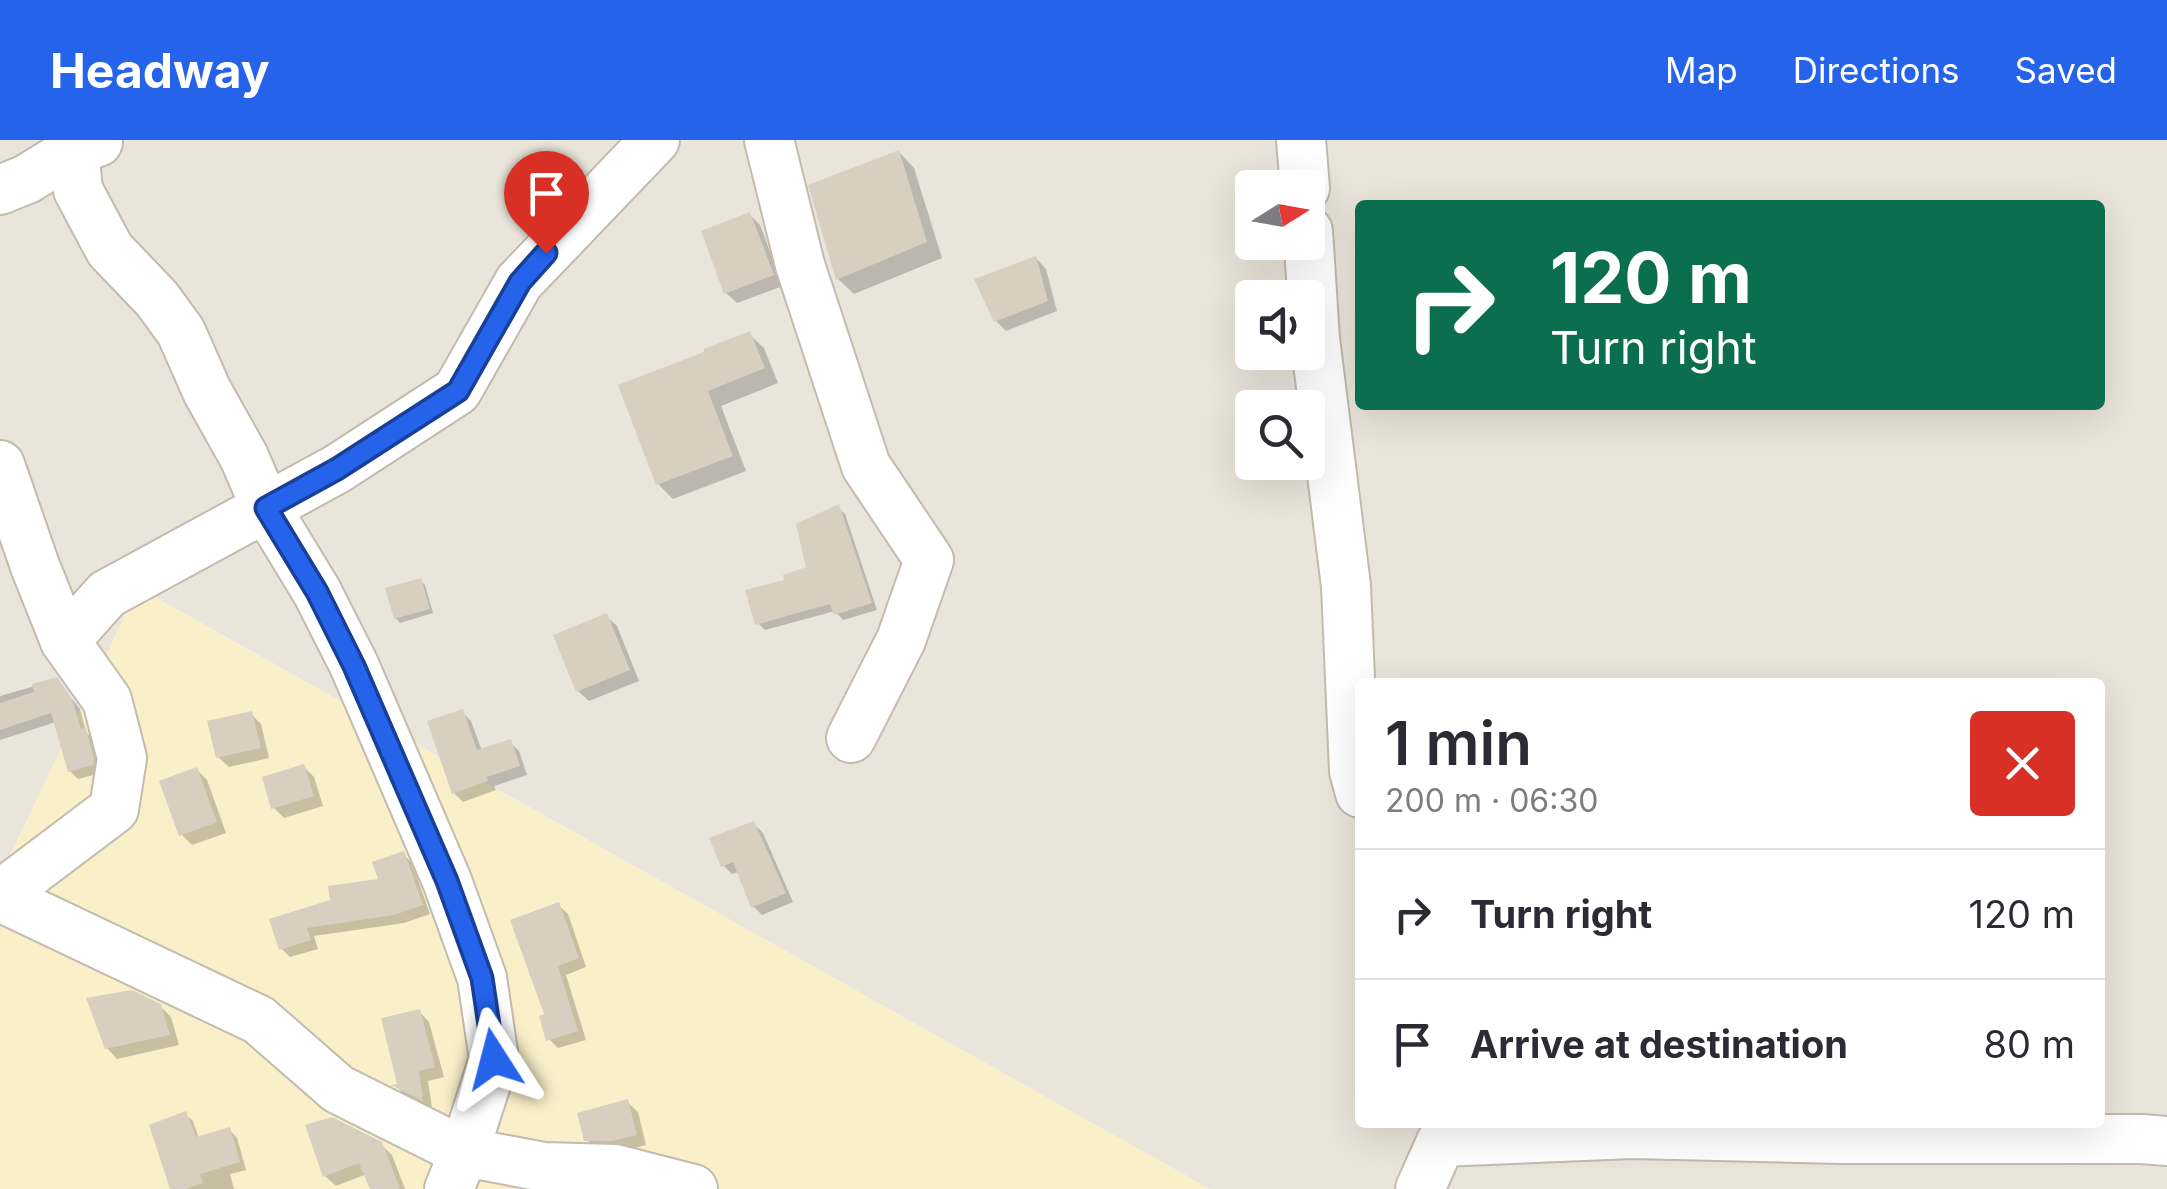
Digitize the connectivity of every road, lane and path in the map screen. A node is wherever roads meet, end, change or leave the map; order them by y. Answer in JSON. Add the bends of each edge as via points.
{"nodes":[{"id":1,"x":655,"y":140,"type":"edge"},
{"id":2,"x":768,"y":140,"type":"edge"},
{"id":3,"x":1302,"y":140,"type":"edge"},
{"id":4,"x":86,"y":143,"type":"edge"},
{"id":5,"x":1304,"y":170,"type":"edge"},
{"id":6,"x":0,"y":190,"type":"edge"},
{"id":7,"x":1310,"y":260,"type":"edge"},
{"id":8,"x":0,"y":465,"type":"edge"},
{"id":9,"x":266,"y":508,"type":"junction"},
{"id":10,"x":65,"y":641,"type":"junction"},
{"id":11,"x":851,"y":738,"type":"dead end"},
{"id":12,"x":1355,"y":775,"type":"edge"},
{"id":13,"x":0,"y":896,"type":"edge"},
{"id":14,"x":1422,"y":1128,"type":"edge"},
{"id":15,"x":2167,"y":1141,"type":"edge"},
{"id":16,"x":456,"y":1170,"type":"edge"},
{"id":17,"x":693,"y":1189,"type":"edge"},
{"id":18,"x":1417,"y":1189,"type":"edge"}],
"edges":[{"from":1,"to":9,"type":"street","via":[[520,282],[458,391]]},
{"from":2,"to":11,"type":"street","via":[[800,265],[866,466],[929,560],[901,640]]},
{"from":3,"to":5,"type":"street"},
{"from":4,"to":6,"type":"street"},
{"from":4,"to":9,"type":"street","via":[[78,190],[110,250],[181,332]]},
{"from":7,"to":12,"type":"street","via":[[1346,586]]},
{"from":8,"to":10,"type":"street"},
{"from":9,"to":10,"type":"street","via":[[107,594]]},
{"from":9,"to":16,"type":"street","via":[[354,666],[482,978],[494,1059]]},
{"from":10,"to":13,"type":"street","via":[[107,700],[122,758],[114,809]]},
{"from":13,"to":16,"type":"street","via":[[259,1020],[338,1089]]},
{"from":14,"to":18,"type":"street"},
{"from":15,"to":18,"type":"street","via":[[1632,1134],[1441,1142]]},
{"from":16,"to":17,"type":"street","via":[[616,1169]]}]}
